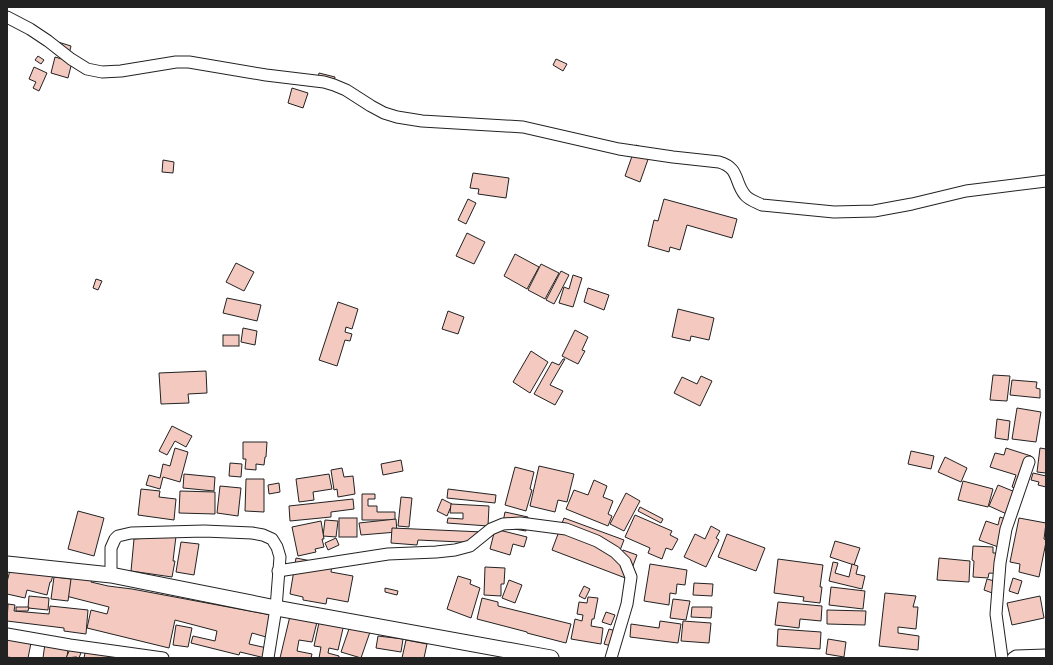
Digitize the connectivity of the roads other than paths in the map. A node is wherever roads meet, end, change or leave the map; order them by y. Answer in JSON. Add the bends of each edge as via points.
{"nodes":[{"id":1,"x":7,"y":17,"type":"edge"},
{"id":2,"x":1046,"y":181,"type":"edge"},
{"id":3,"x":1029,"y":462,"type":"dead end"},
{"id":4,"x":7,"y":564,"type":"edge"},
{"id":5,"x":278,"y":571,"type":"junction"},
{"id":6,"x":111,"y":574,"type":"junction"},
{"id":7,"x":276,"y":608,"type":"junction"},
{"id":8,"x":7,"y":634,"type":"edge"},
{"id":9,"x":1046,"y":654,"type":"edge"},
{"id":10,"x":164,"y":658,"type":"edge"},
{"id":11,"x":268,"y":658,"type":"edge"},
{"id":12,"x":551,"y":658,"type":"edge"},
{"id":13,"x":610,"y":658,"type":"edge"},
{"id":14,"x":1002,"y":658,"type":"edge"},
{"id":15,"x":1013,"y":658,"type":"edge"}],
"edges":[{"from":1,"to":2,"type":"street","via":[[30,29],[87,69],[102,72],[121,71],[189,62],[324,82],[346,90],[384,113],[397,117],[422,121],[523,127],[619,149],[719,162],[730,167],[736,174],[746,196],[762,205],[834,212],[874,211],[966,191]]},
{"from":3,"to":14,"type":"street","via":[[1006,529],[1000,563],[996,614]]},
{"from":4,"to":6,"type":"main road"},
{"from":5,"to":6,"type":"street","via":[[280,557],[272,539],[252,533],[204,531],[131,533],[118,536],[111,548]]},
{"from":5,"to":7,"type":"street"},
{"from":5,"to":13,"type":"street","via":[[388,554],[456,550],[470,546],[491,528],[503,524],[566,529],[597,541],[615,552],[625,562],[631,577]]},
{"from":6,"to":7,"type":"main road"},
{"from":7,"to":11,"type":"street"},
{"from":7,"to":12,"type":"main road"},
{"from":8,"to":10,"type":"street"},
{"from":9,"to":15,"type":"street"}]}
